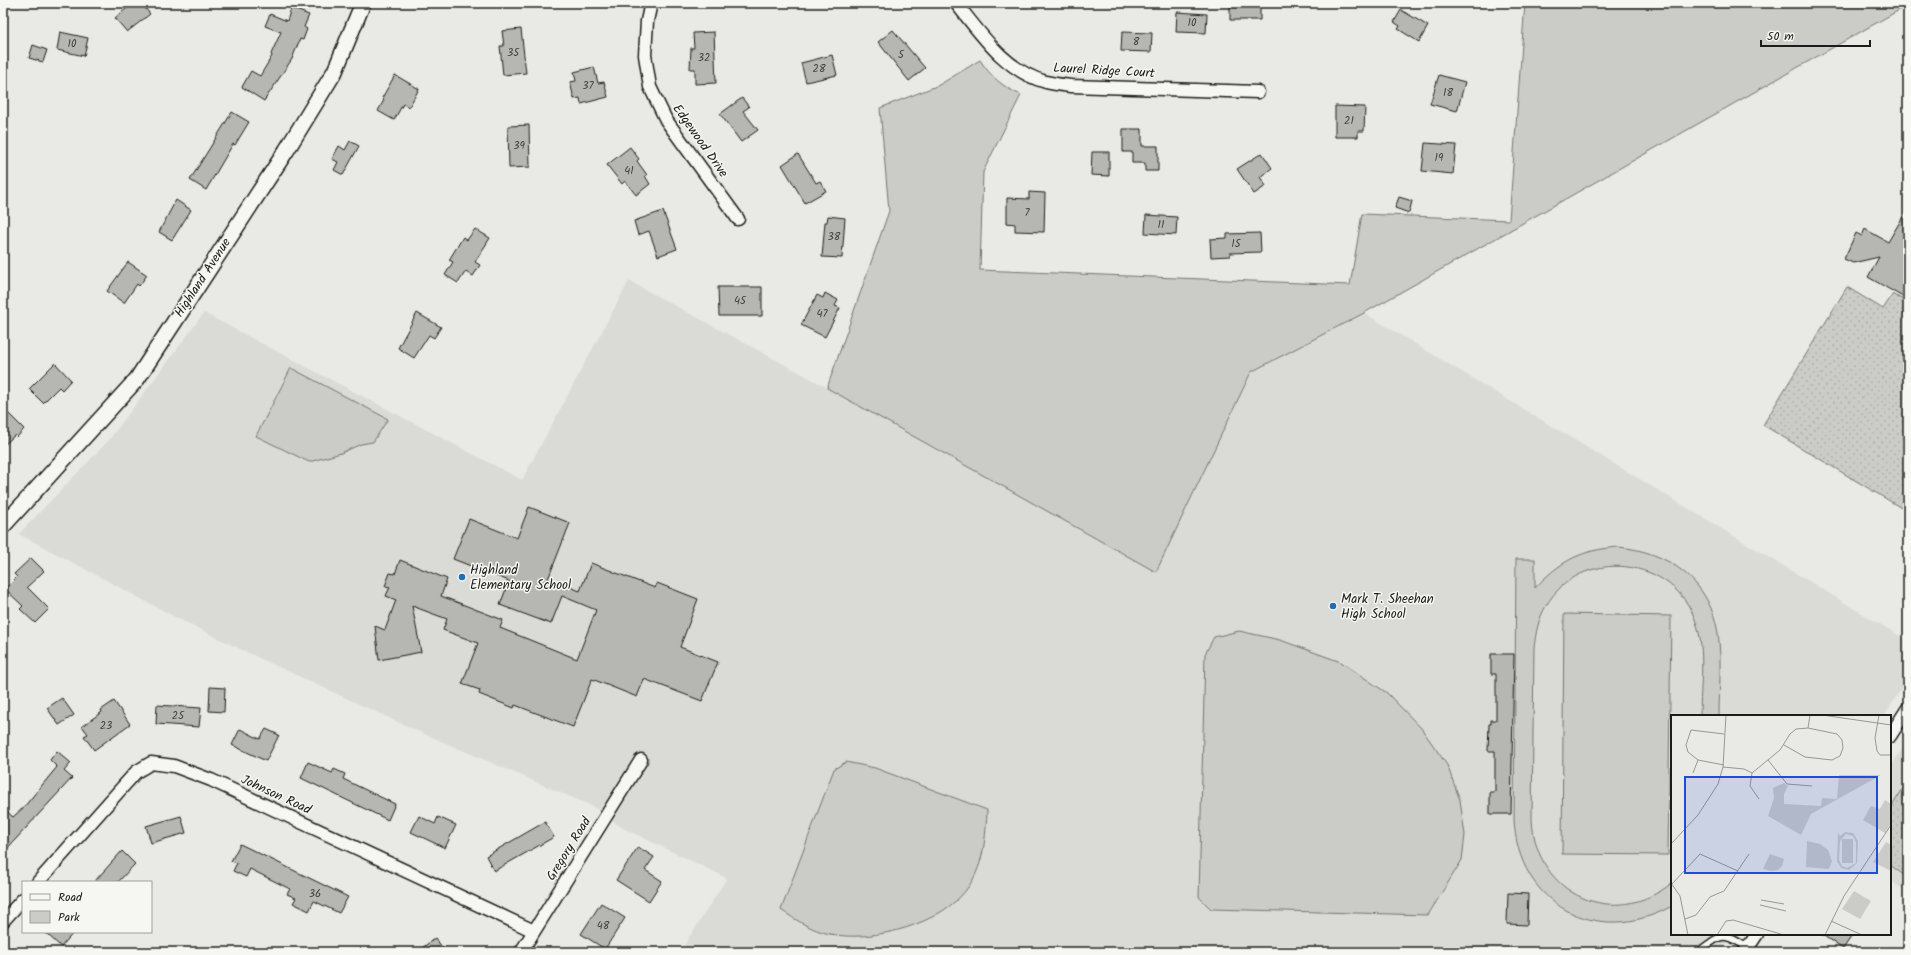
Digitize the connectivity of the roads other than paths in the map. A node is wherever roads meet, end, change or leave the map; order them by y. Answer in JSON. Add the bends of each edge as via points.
{"nodes":[{"id":1,"x":363,"y":3,"type":"edge"},
{"id":2,"x":651,"y":3,"type":"edge"},
{"id":3,"x":956,"y":3,"type":"edge"},
{"id":4,"x":1258,"y":92,"type":"dead end"},
{"id":5,"x":738,"y":219,"type":"dead end"},
{"id":6,"x":3,"y":526,"type":"edge"},
{"id":7,"x":1908,"y":708,"type":"edge"},
{"id":8,"x":1891,"y":734,"type":"edge"},
{"id":9,"x":641,"y":760,"type":"dead end"},
{"id":10,"x":39,"y":881,"type":"edge"},
{"id":11,"x":22,"y":900,"type":"edge"},
{"id":12,"x":3,"y":921,"type":"edge"},
{"id":13,"x":534,"y":931,"type":"junction"},
{"id":14,"x":1757,"y":935,"type":"edge"},
{"id":15,"x":1747,"y":950,"type":"edge"},
{"id":16,"x":521,"y":952,"type":"edge"},
{"id":17,"x":1698,"y":952,"type":"edge"}],
"edges":[{"from":1,"to":6,"type":"street","name":"Highland Avenue","via":[[335,71],[286,151],[136,379]]},
{"from":2,"to":5,"type":"street","name":"Edgewood Drive","via":[[645,55],[650,87],[666,120]]},
{"from":3,"to":4,"type":"street","name":"Laurel Ridge Court","via":[[994,51],[1016,68],[1046,82],[1071,86]]},
{"from":7,"to":8,"type":"street"},
{"from":9,"to":13,"type":"street","name":"Gregory Road"},
{"from":10,"to":13,"type":"street","name":"Johnson Road","via":[[136,772],[151,763],[174,766],[211,780]]},
{"from":11,"to":12,"type":"street"},
{"from":13,"to":16,"type":"street","name":"Gregory Road"},
{"from":14,"to":15,"type":"street"},
{"from":15,"to":17,"type":"lane","via":[[1730,936],[1717,937]]}]}
